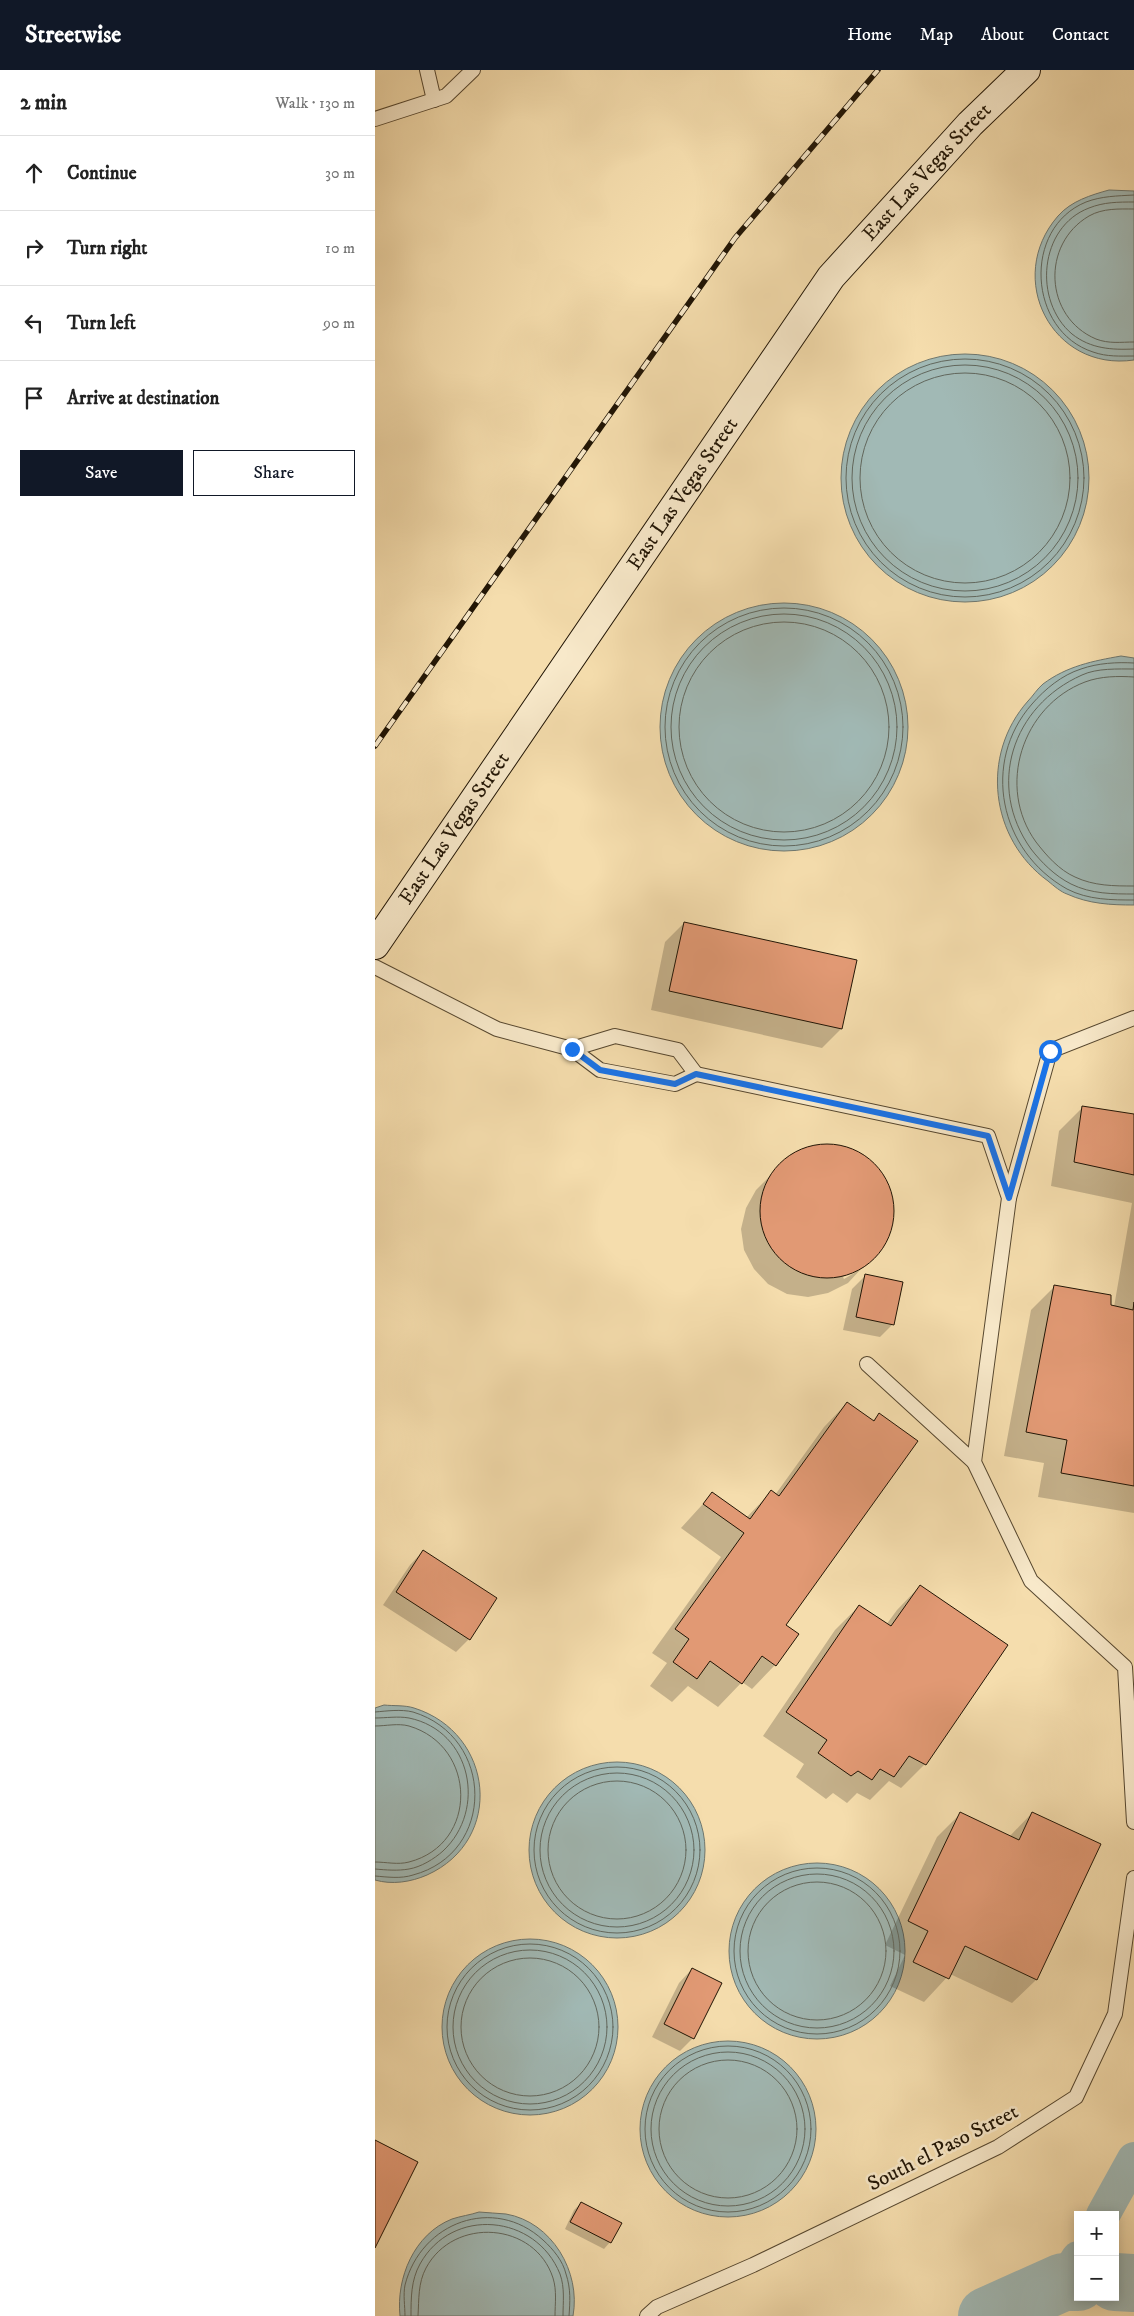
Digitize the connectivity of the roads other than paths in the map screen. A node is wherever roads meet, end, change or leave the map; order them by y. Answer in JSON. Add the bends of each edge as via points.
{"nodes":[{"id":1,"x":427,"y":70,"type":"edge"},
{"id":2,"x":473,"y":70,"type":"edge"},
{"id":3,"x":1026,"y":70,"type":"edge"},
{"id":4,"x":434,"y":100,"type":"junction"},
{"id":5,"x":375,"y":119,"type":"edge"},
{"id":6,"x":375,"y":945,"type":"edge"},
{"id":7,"x":375,"y":967,"type":"edge"},
{"id":8,"x":1134,"y":1018,"type":"edge"},
{"id":9,"x":572,"y":1049,"type":"junction"},
{"id":10,"x":696,"y":1074,"type":"junction"},
{"id":11,"x":1009,"y":1198,"type":"junction"},
{"id":12,"x":867,"y":1364,"type":"dead end"},
{"id":13,"x":974,"y":1462,"type":"junction"},
{"id":14,"x":1134,"y":1822,"type":"edge"},
{"id":15,"x":1134,"y":1878,"type":"edge"},
{"id":16,"x":647,"y":2316,"type":"edge"}],
"edges":[{"from":1,"to":4,"type":"lane"},
{"from":2,"to":4,"type":"lane","via":[[446,96]]},
{"from":3,"to":6,"type":"street","name":"East Las Vegas Street","via":[[970,124],[831,277]]},
{"from":4,"to":5,"type":"lane"},
{"from":7,"to":9,"type":"lane","via":[[497,1029]]},
{"from":8,"to":11,"type":"lane","via":[[1050,1051]]},
{"from":9,"to":10,"type":"lane","via":[[600,1070],[675,1084]]},
{"from":9,"to":10,"type":"lane","via":[[615,1036],[678,1050]]},
{"from":10,"to":11,"type":"lane","via":[[988,1136]]},
{"from":11,"to":13,"type":"lane"},
{"from":12,"to":13,"type":"lane"},
{"from":13,"to":14,"type":"lane","via":[[1031,1581],[1125,1667]]},
{"from":15,"to":16,"type":"lane","name":"South el Paso Street","via":[[1115,2014],[1076,2097],[998,2147],[753,2265],[657,2307]]}]}
